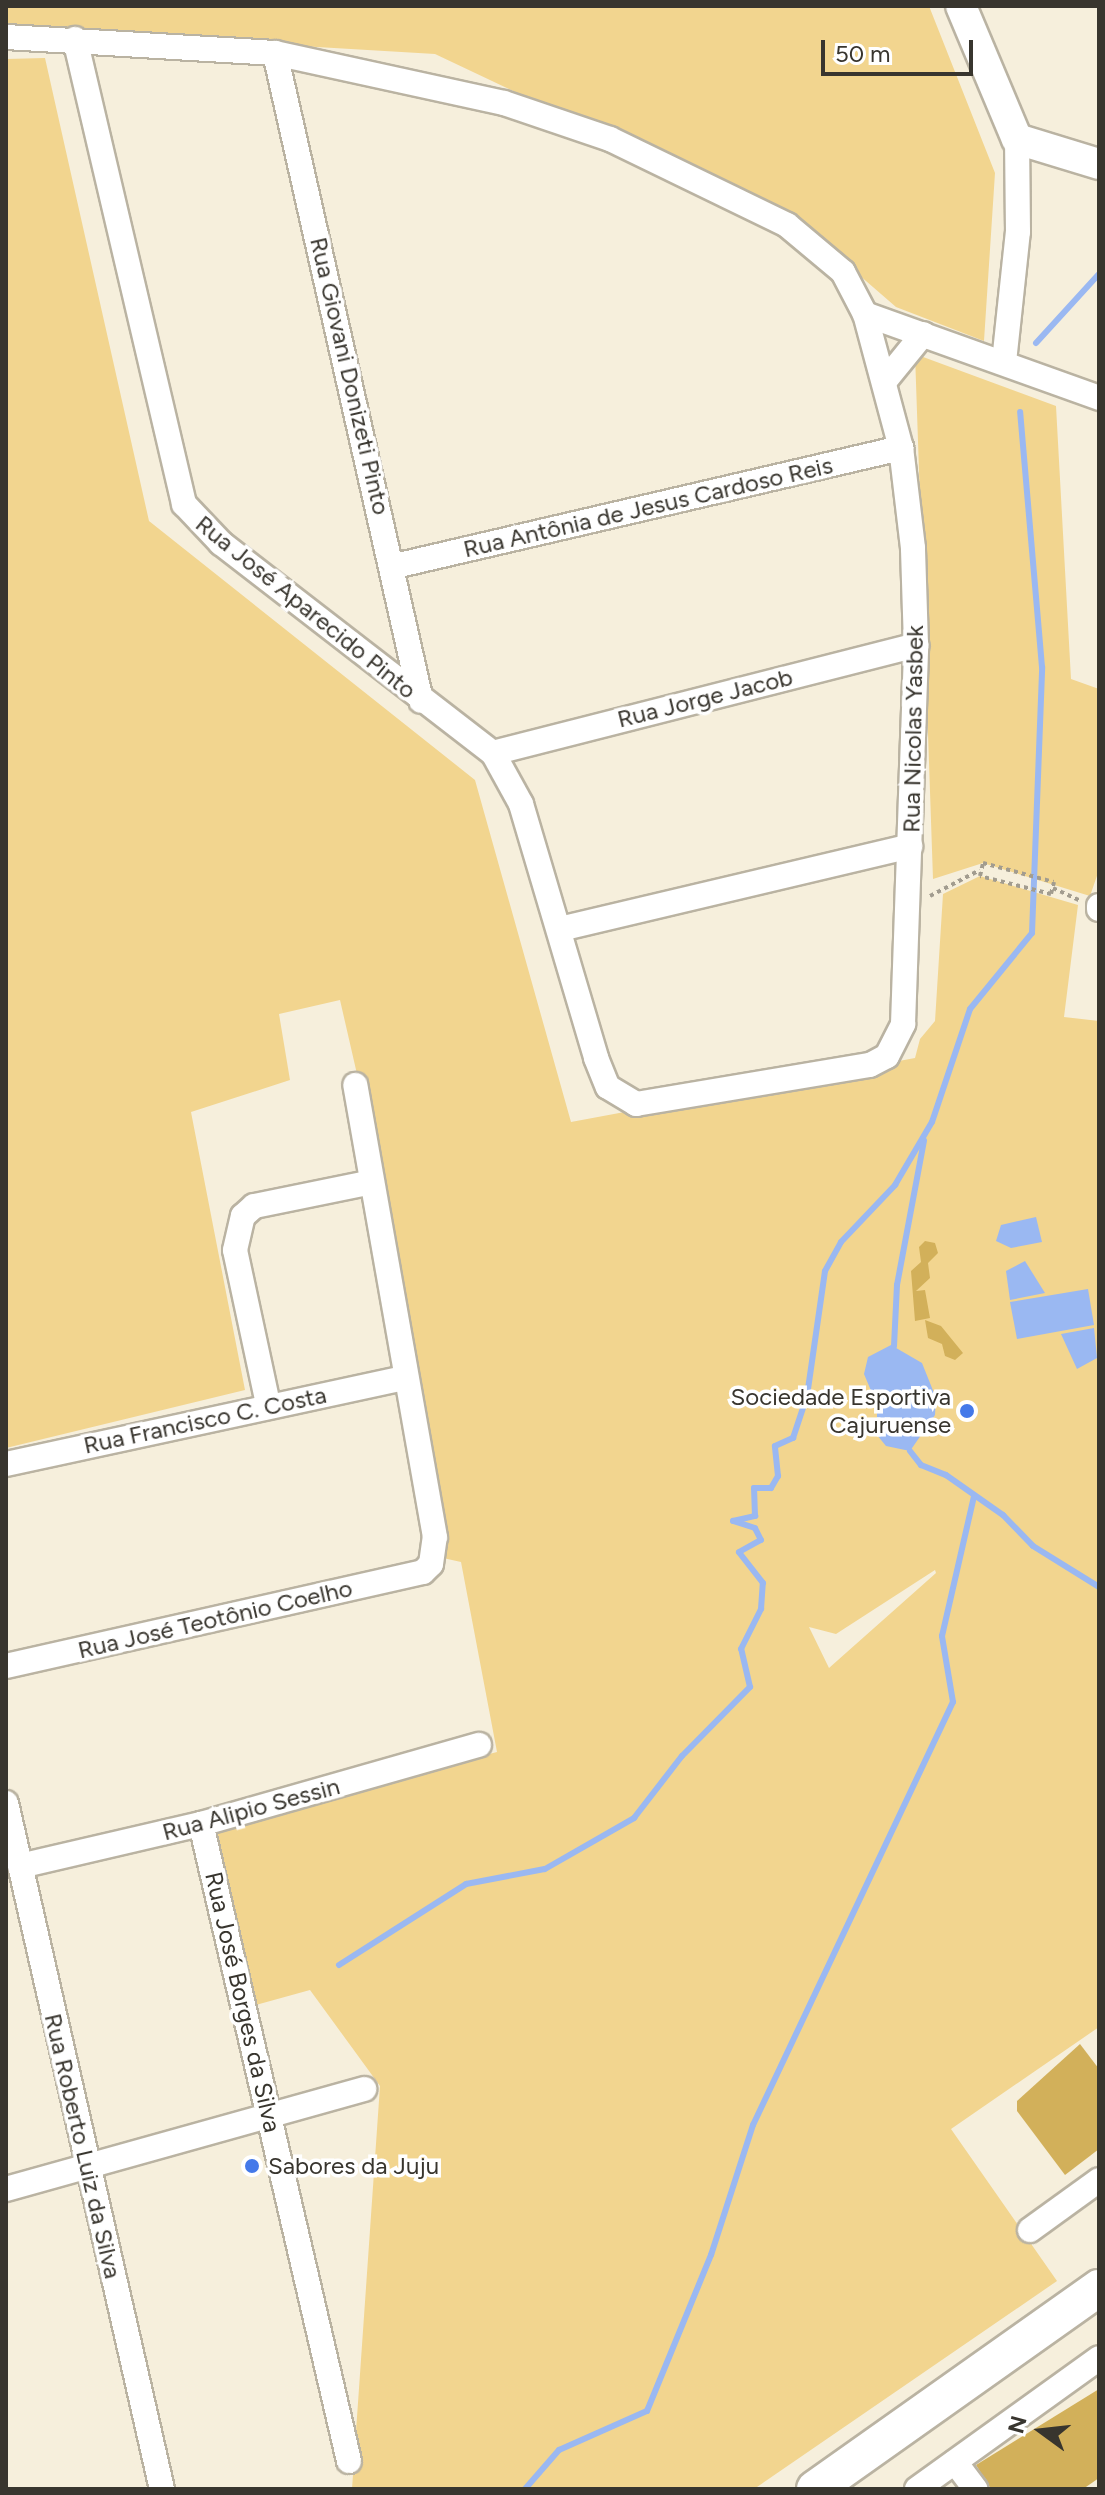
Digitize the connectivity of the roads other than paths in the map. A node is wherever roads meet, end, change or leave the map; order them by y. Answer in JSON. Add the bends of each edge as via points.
{"nodes":[{"id":1,"x":961,"y":6,"type":"edge"},
{"id":2,"x":6,"y":37,"type":"edge"},
{"id":3,"x":75,"y":39,"type":"junction"},
{"id":4,"x":275,"y":53,"type":"junction"},
{"id":5,"x":1017,"y":139,"type":"junction"},
{"id":6,"x":1099,"y":164,"type":"edge"},
{"id":7,"x":865,"y":314,"type":"junction"},
{"id":8,"x":923,"y":334,"type":"junction"},
{"id":9,"x":1004,"y":362,"type":"junction"},
{"id":10,"x":884,"y":382,"type":"junction"},
{"id":11,"x":1099,"y":398,"type":"edge"},
{"id":12,"x":901,"y":448,"type":"junction"},
{"id":13,"x":395,"y":566,"type":"junction"},
{"id":14,"x":916,"y":645,"type":"junction"},
{"id":15,"x":421,"y":701,"type":"junction"},
{"id":16,"x":493,"y":753,"type":"junction"},
{"id":17,"x":910,"y":846,"type":"junction"},
{"id":18,"x":560,"y":929,"type":"junction"},
{"id":19,"x":355,"y":1085,"type":"dead end"},
{"id":20,"x":650,"y":1105,"type":"joint"},
{"id":21,"x":372,"y":1182,"type":"junction"},
{"id":22,"x":404,"y":1378,"type":"junction"},
{"id":23,"x":268,"y":1404,"type":"junction"},
{"id":24,"x":6,"y":1464,"type":"edge"},
{"id":25,"x":6,"y":1666,"type":"edge"},
{"id":26,"x":479,"y":1745,"type":"dead end"},
{"id":27,"x":6,"y":1803,"type":"edge"},
{"id":28,"x":201,"y":1824,"type":"junction"},
{"id":29,"x":20,"y":1866,"type":"junction"},
{"id":30,"x":364,"y":2089,"type":"dead end"},
{"id":31,"x":271,"y":2119,"type":"junction"},
{"id":32,"x":86,"y":2166,"type":"junction"},
{"id":33,"x":1099,"y":2180,"type":"edge"},
{"id":34,"x":6,"y":2189,"type":"edge"},
{"id":35,"x":1030,"y":2230,"type":"dead end"},
{"id":36,"x":1099,"y":2288,"type":"edge"},
{"id":37,"x":1099,"y":2358,"type":"edge"},
{"id":38,"x":349,"y":2461,"type":"dead end"},
{"id":39,"x":955,"y":2462,"type":"junction"},
{"id":40,"x":162,"y":2489,"type":"edge"},
{"id":41,"x":815,"y":2489,"type":"edge"},
{"id":42,"x":917,"y":2489,"type":"edge"},
{"id":43,"x":975,"y":2489,"type":"edge"}],
"edges":[{"from":1,"to":5,"type":"street"},
{"from":2,"to":3,"type":"street","name":"Rua Nicolas Yasbek"},
{"from":3,"to":4,"type":"street","name":"Rua Nicolas Yasbek"},
{"from":3,"to":15,"type":"street","name":"Rua José Aparecido Pinto","via":[[184,504],[221,543]]},
{"from":4,"to":7,"type":"street","name":"Rua Nicolas Yasbek","via":[[441,87],[610,139],[787,225],[843,272]]},
{"from":4,"to":13,"type":"street","name":"Rua Giovani Donizeti Pinto"},
{"from":5,"to":6,"type":"street"},
{"from":5,"to":9,"type":"street","via":[[1018,232]]},
{"from":7,"to":8,"type":"street"},
{"from":7,"to":10,"type":"street","name":"Rua Nicolas Yasbek"},
{"from":8,"to":9,"type":"street"},
{"from":8,"to":10,"type":"street"},
{"from":9,"to":11,"type":"street"},
{"from":10,"to":12,"type":"street","name":"Rua Nicolas Yasbek"},
{"from":12,"to":13,"type":"street","name":"Rua Antônia de Jesus Cardoso Reis"},
{"from":12,"to":14,"type":"street","name":"Rua Nicolas Yasbek"},
{"from":13,"to":15,"type":"street","name":"Rua Giovani Donizeti Pinto"},
{"from":14,"to":16,"type":"street","name":"Rua Jorge Jacob"},
{"from":14,"to":17,"type":"street","name":"Rua Nicolas Yasbek"},
{"from":15,"to":16,"type":"street","name":"Rua José Aparecido Pinto"},
{"from":16,"to":18,"type":"street","name":"Rua José Aparecido Pinto","via":[[521,804]]},
{"from":17,"to":18,"type":"street"},
{"from":17,"to":20,"type":"street","name":"Rua Nicolas Yasbek","via":[[903,1024],[887,1056],[870,1065]]},
{"from":18,"to":20,"type":"street","name":"Rua José Aparecido Pinto","via":[[608,1087],[621,1098]]},
{"from":19,"to":21,"type":"street"},
{"from":21,"to":22,"type":"street"},
{"from":21,"to":23,"type":"street","via":[[254,1206],[236,1231],[235,1250]]},
{"from":22,"to":23,"type":"street","name":"Rua Francisco C. Costa"},
{"from":22,"to":25,"type":"street","name":"Rua José Teotônio Coelho","via":[[435,1537],[431,1564],[423,1572]]},
{"from":23,"to":24,"type":"street","name":"Rua Francisco C. Costa"},
{"from":26,"to":28,"type":"street","name":"Rua Alipio Sessin"},
{"from":27,"to":29,"type":"street","name":"Rua Roberto Luiz da Silva"},
{"from":28,"to":29,"type":"street","name":"Rua Alipio Sessin"},
{"from":28,"to":31,"type":"street","name":"Rua José Borges da Silva"},
{"from":29,"to":32,"type":"street","name":"Rua Roberto Luiz da Silva"},
{"from":30,"to":31,"type":"street"},
{"from":31,"to":32,"type":"street"},
{"from":31,"to":38,"type":"street","name":"Rua José Borges da Silva"},
{"from":32,"to":34,"type":"street"},
{"from":32,"to":40,"type":"street","name":"Rua Roberto Luiz da Silva"},
{"from":33,"to":35,"type":"street"},
{"from":36,"to":41,"type":"main road"},
{"from":37,"to":39,"type":"street"},
{"from":39,"to":42,"type":"street"},
{"from":39,"to":43,"type":"street"}]}
